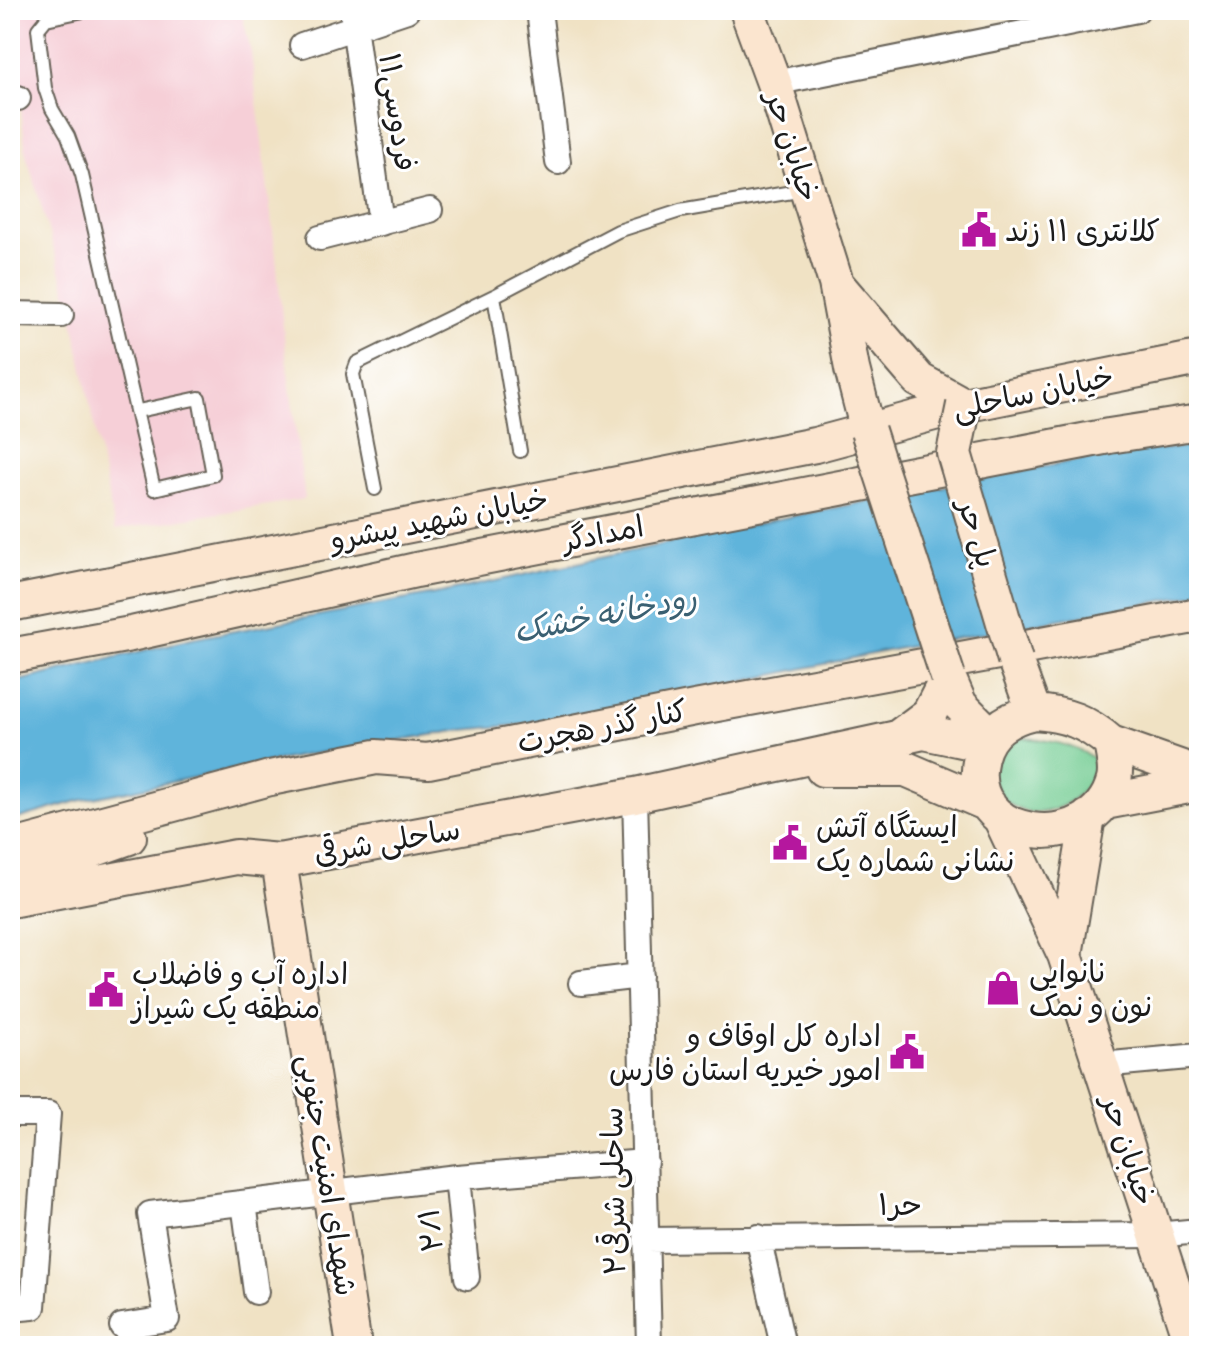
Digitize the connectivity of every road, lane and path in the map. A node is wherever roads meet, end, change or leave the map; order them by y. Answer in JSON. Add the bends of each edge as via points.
{"nodes":[{"id":1,"x":88,"y":10,"type":"edge"},
{"id":2,"x":407,"y":10,"type":"edge"},
{"id":3,"x":539,"y":10,"type":"edge"},
{"id":4,"x":747,"y":10,"type":"edge"},
{"id":5,"x":1137,"y":10,"type":"edge"},
{"id":6,"x":353,"y":19,"type":"edge"},
{"id":7,"x":302,"y":45,"type":"dead end"},
{"id":8,"x":774,"y":83,"type":"junction"},
{"id":9,"x":558,"y":162,"type":"dead end"},
{"id":10,"x":808,"y":190,"type":"junction"},
{"id":11,"x":430,"y":210,"type":"dead end"},
{"id":12,"x":381,"y":223,"type":"junction"},
{"id":13,"x":320,"y":238,"type":"dead end"},
{"id":14,"x":836,"y":283,"type":"junction"},
{"id":15,"x":494,"y":296,"type":"junction"},
{"id":16,"x":10,"y":314,"type":"edge"},
{"id":17,"x":61,"y":315,"type":"dead end"},
{"id":18,"x":1199,"y":358,"type":"edge"},
{"id":19,"x":964,"y":405,"type":"junction"},
{"id":20,"x":138,"y":411,"type":"junction"},
{"id":21,"x":1199,"y":414,"type":"edge"},
{"id":22,"x":1199,"y":422,"type":"edge"},
{"id":23,"x":868,"y":431,"type":"junction"},
{"id":24,"x":1109,"y":436,"type":"junction"},
{"id":25,"x":520,"y":451,"type":"dead end"},
{"id":26,"x":375,"y":489,"type":"dead end"},
{"id":27,"x":10,"y":604,"type":"edge"},
{"id":28,"x":1199,"y":615,"type":"edge"},
{"id":29,"x":10,"y":656,"type":"edge"},
{"id":30,"x":948,"y":677,"type":"junction"},
{"id":31,"x":1034,"y":712,"type":"junction"},
{"id":32,"x":897,"y":738,"type":"junction"},
{"id":33,"x":988,"y":740,"type":"junction"},
{"id":34,"x":1111,"y":743,"type":"junction"},
{"id":35,"x":428,"y":761,"type":"junction"},
{"id":36,"x":763,"y":768,"type":"junction"},
{"id":37,"x":1199,"y":774,"type":"edge"},
{"id":38,"x":1199,"y":784,"type":"edge"},
{"id":39,"x":635,"y":795,"type":"junction"},
{"id":40,"x":1097,"y":810,"type":"junction"},
{"id":41,"x":994,"y":811,"type":"junction"},
{"id":42,"x":10,"y":848,"type":"edge"},
{"id":43,"x":279,"y":861,"type":"junction"},
{"id":44,"x":10,"y":879,"type":"edge"},
{"id":45,"x":10,"y":900,"type":"edge"},
{"id":46,"x":10,"y":923,"type":"edge"},
{"id":47,"x":1065,"y":955,"type":"junction"},
{"id":48,"x":640,"y":976,"type":"junction"},
{"id":49,"x":581,"y":983,"type":"dead end"},
{"id":50,"x":1199,"y":1056,"type":"edge"},
{"id":51,"x":1101,"y":1065,"type":"junction"},
{"id":52,"x":10,"y":1114,"type":"edge"},
{"id":53,"x":645,"y":1162,"type":"junction"},
{"id":54,"x":457,"y":1177,"type":"junction"},
{"id":55,"x":331,"y":1193,"type":"junction"},
{"id":56,"x":244,"y":1203,"type":"junction"},
{"id":57,"x":1199,"y":1231,"type":"edge"},
{"id":58,"x":1156,"y":1235,"type":"junction"},
{"id":59,"x":758,"y":1237,"type":"junction"},
{"id":60,"x":646,"y":1240,"type":"junction"},
{"id":61,"x":467,"y":1277,"type":"dead end"},
{"id":62,"x":256,"y":1292,"type":"dead end"},
{"id":63,"x":21,"y":1308,"type":"edge"},
{"id":64,"x":122,"y":1326,"type":"dead end"},
{"id":65,"x":354,"y":1346,"type":"edge"},
{"id":66,"x":649,"y":1346,"type":"edge"},
{"id":67,"x":783,"y":1346,"type":"edge"},
{"id":68,"x":1192,"y":1346,"type":"edge"}],
"edges":[{"from":1,"to":20,"type":"lane","via":[[46,19],[38,29],[45,88],[82,175]]},
{"from":2,"to":6,"type":"street"},
{"from":3,"to":9,"type":"street"},
{"from":4,"to":8,"type":"main road","name":"خیابان حر"},
{"from":5,"to":8,"type":"street"},
{"from":6,"to":7,"type":"street"},
{"from":6,"to":12,"type":"street","name":"فردوسی۱۱"},
{"from":8,"to":10,"type":"main road","name":"خیابان حر"},
{"from":10,"to":14,"type":"main road","name":"خیابان حر"},
{"from":10,"to":15,"type":"lane","via":[[641,222]]},
{"from":11,"to":12,"type":"street"},
{"from":12,"to":13,"type":"street"},
{"from":14,"to":19,"type":"main road","name":"خیابان حر","via":[[919,380]]},
{"from":14,"to":23,"type":"main road","name":"خیابان حر"},
{"from":15,"to":25,"type":"lane"},
{"from":15,"to":26,"type":"lane","via":[[357,363],[353,374]]},
{"from":16,"to":17,"type":"street"},
{"from":18,"to":19,"type":"main road","name":"خیابان ساحلی"},
{"from":19,"to":23,"type":"main road","name":"خیابان ساحلی"},
{"from":19,"to":31,"type":"main road","name":"پل حر","bridge":true,"via":[[954,453]]},
{"from":20,"to":20,"type":"lane","via":[[199,398],[213,475],[154,489]]},
{"from":21,"to":24,"type":"main road"},
{"from":22,"to":24,"type":"main road","name":"امدادگر"},
{"from":23,"to":27,"type":"main road","name":"خیابان شهید پیشرو"},
{"from":23,"to":30,"type":"main road","bridge":true},
{"from":24,"to":29,"type":"main road","name":"امدادگر","via":[[416,570]]},
{"from":28,"to":35,"type":"main road","name":"کنار گذر هجرت"},
{"from":30,"to":32,"type":"main road","via":[[929,714]]},
{"from":30,"to":33,"type":"main road","via":[[960,705]]},
{"from":31,"to":33,"type":"main road","via":[[1017,716]]},
{"from":31,"to":34,"type":"main road","via":[[1092,727]]},
{"from":32,"to":33,"type":"main road","name":"ساحلی شرقی","via":[[924,732]]},
{"from":32,"to":36,"type":"main road","name":"ساحلی شرقی"},
{"from":33,"to":41,"type":"main road","via":[[979,780]]},
{"from":34,"to":37,"type":"main road"},
{"from":34,"to":40,"type":"main road","via":[[1115,778]]},
{"from":35,"to":42,"type":"main road","name":"کنار گذر هجرت","via":[[376,757],[285,775]]},
{"from":35,"to":44,"type":"main road","via":[[124,838]]},
{"from":36,"to":39,"type":"main road","name":"ساحلی شرقی"},
{"from":36,"to":41,"type":"main road","name":"ساحلی شرقی","via":[[906,769]]},
{"from":38,"to":40,"type":"main road"},
{"from":39,"to":43,"type":"main road","name":"ساحلی شرقی"},
{"from":39,"to":48,"type":"street","name":"ساحلی شرقی۲"},
{"from":40,"to":41,"type":"main road","via":[[1071,827],[1032,832],[1013,827]]},
{"from":40,"to":47,"type":"main road"},
{"from":41,"to":47,"type":"main road","name":"خیابان حر"},
{"from":43,"to":45,"type":"main road","name":"ساحلی شرقی","via":[[236,857]]},
{"from":43,"to":46,"type":"main road","via":[[235,879]]},
{"from":43,"to":55,"type":"main road","name":"شهدای امنیت جنوبی"},
{"from":47,"to":51,"type":"main road","name":"خیابان حر"},
{"from":48,"to":49,"type":"street"},
{"from":48,"to":53,"type":"street","name":"ساحلی شرقی۲"},
{"from":50,"to":51,"type":"street"},
{"from":51,"to":58,"type":"main road","name":"خیابان حر"},
{"from":52,"to":63,"type":"street","via":[[48,1114]]},
{"from":53,"to":54,"type":"street"},
{"from":53,"to":60,"type":"street","name":"ساحلی شرقی۲"},
{"from":54,"to":55,"type":"street"},
{"from":54,"to":61,"type":"street","name":"۲/‍۱"},
{"from":55,"to":56,"type":"street"},
{"from":55,"to":65,"type":"main road","name":"شهدای امنیت جنوبی"},
{"from":56,"to":62,"type":"street"},
{"from":56,"to":64,"type":"street","via":[[150,1214],[167,1319]]},
{"from":57,"to":58,"type":"street","name":"حر۱"},
{"from":58,"to":59,"type":"street","name":"حر۱"},
{"from":58,"to":68,"type":"main road","name":"خیابان حر"},
{"from":59,"to":60,"type":"street","name":"حر۱"},
{"from":59,"to":67,"type":"street"},
{"from":60,"to":66,"type":"street","name":"ساحلی شرقی۲"}]}
